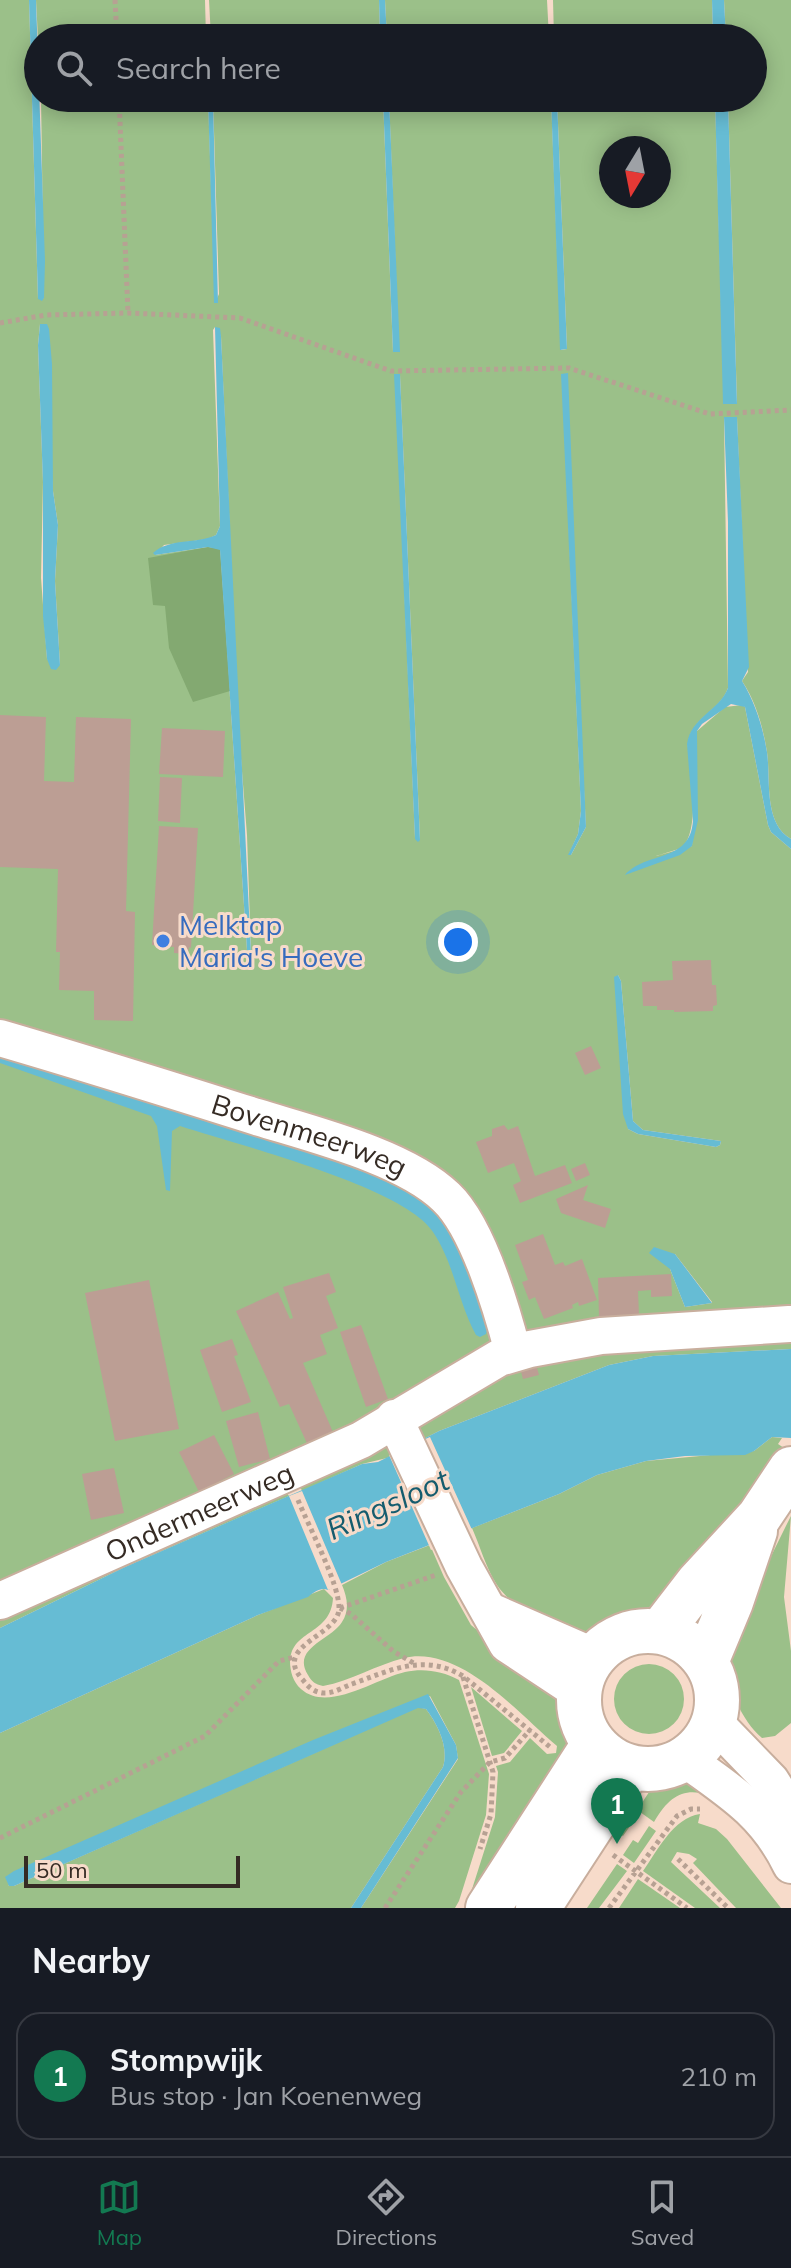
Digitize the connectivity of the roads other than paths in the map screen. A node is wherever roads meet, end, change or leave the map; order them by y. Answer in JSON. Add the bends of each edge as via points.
{"nodes":[{"id":1,"x":0,"y":1038,"type":"edge"},
{"id":2,"x":789,"y":1324,"type":"edge"},
{"id":3,"x":513,"y":1352,"type":"junction"},
{"id":4,"x":401,"y":1432,"type":"junction"},
{"id":5,"x":791,"y":1469,"type":"edge"},
{"id":6,"x":759,"y":1517,"type":"junction"},
{"id":7,"x":0,"y":1601,"type":"edge"},
{"id":8,"x":661,"y":1631,"type":"junction"},
{"id":9,"x":706,"y":1662,"type":"junction"},
{"id":10,"x":586,"y":1674,"type":"junction"},
{"id":11,"x":714,"y":1722,"type":"junction"},
{"id":12,"x":623,"y":1758,"type":"junction"},
{"id":13,"x":770,"y":1782,"type":"edge"},
{"id":14,"x":791,"y":1813,"type":"edge"},
{"id":15,"x":791,"y":1865,"type":"edge"},
{"id":16,"x":488,"y":1908,"type":"edge"},
{"id":17,"x":538,"y":1908,"type":"edge"},
{"id":18,"x":562,"y":1908,"type":"edge"}],
"edges":[{"from":1,"to":3,"type":"street","name":"Bovenmeerweg","via":[[317,1136],[427,1180],[449,1199],[470,1231]]},
{"from":2,"to":3,"type":"street","via":[[601,1336]]},
{"from":3,"to":4,"type":"street"},
{"from":4,"to":7,"type":"street","name":"Ondermeerweg","via":[[361,1440]]},
{"from":4,"to":10,"type":"street","via":[[490,1611]]},
{"from":5,"to":6,"type":"main road"},
{"from":6,"to":8,"type":"main road"},
{"from":6,"to":9,"type":"main road"},
{"from":8,"to":9,"type":"main road","via":[[679,1637]]},
{"from":8,"to":10,"type":"main road","via":[[636,1631],[612,1639]]},
{"from":9,"to":11,"type":"main road","via":[[715,1681]]},
{"from":10,"to":12,"type":"main road","via":[[581,1719]]},
{"from":11,"to":12,"type":"main road","via":[[703,1743]]},
{"from":11,"to":13,"type":"street"},
{"from":12,"to":13,"type":"street"},
{"from":12,"to":16,"type":"main road"},
{"from":12,"to":17,"type":"main road"},
{"from":12,"to":18,"type":"street"},
{"from":13,"to":14,"type":"street"},
{"from":13,"to":15,"type":"street","via":[[768,1825]]}]}
